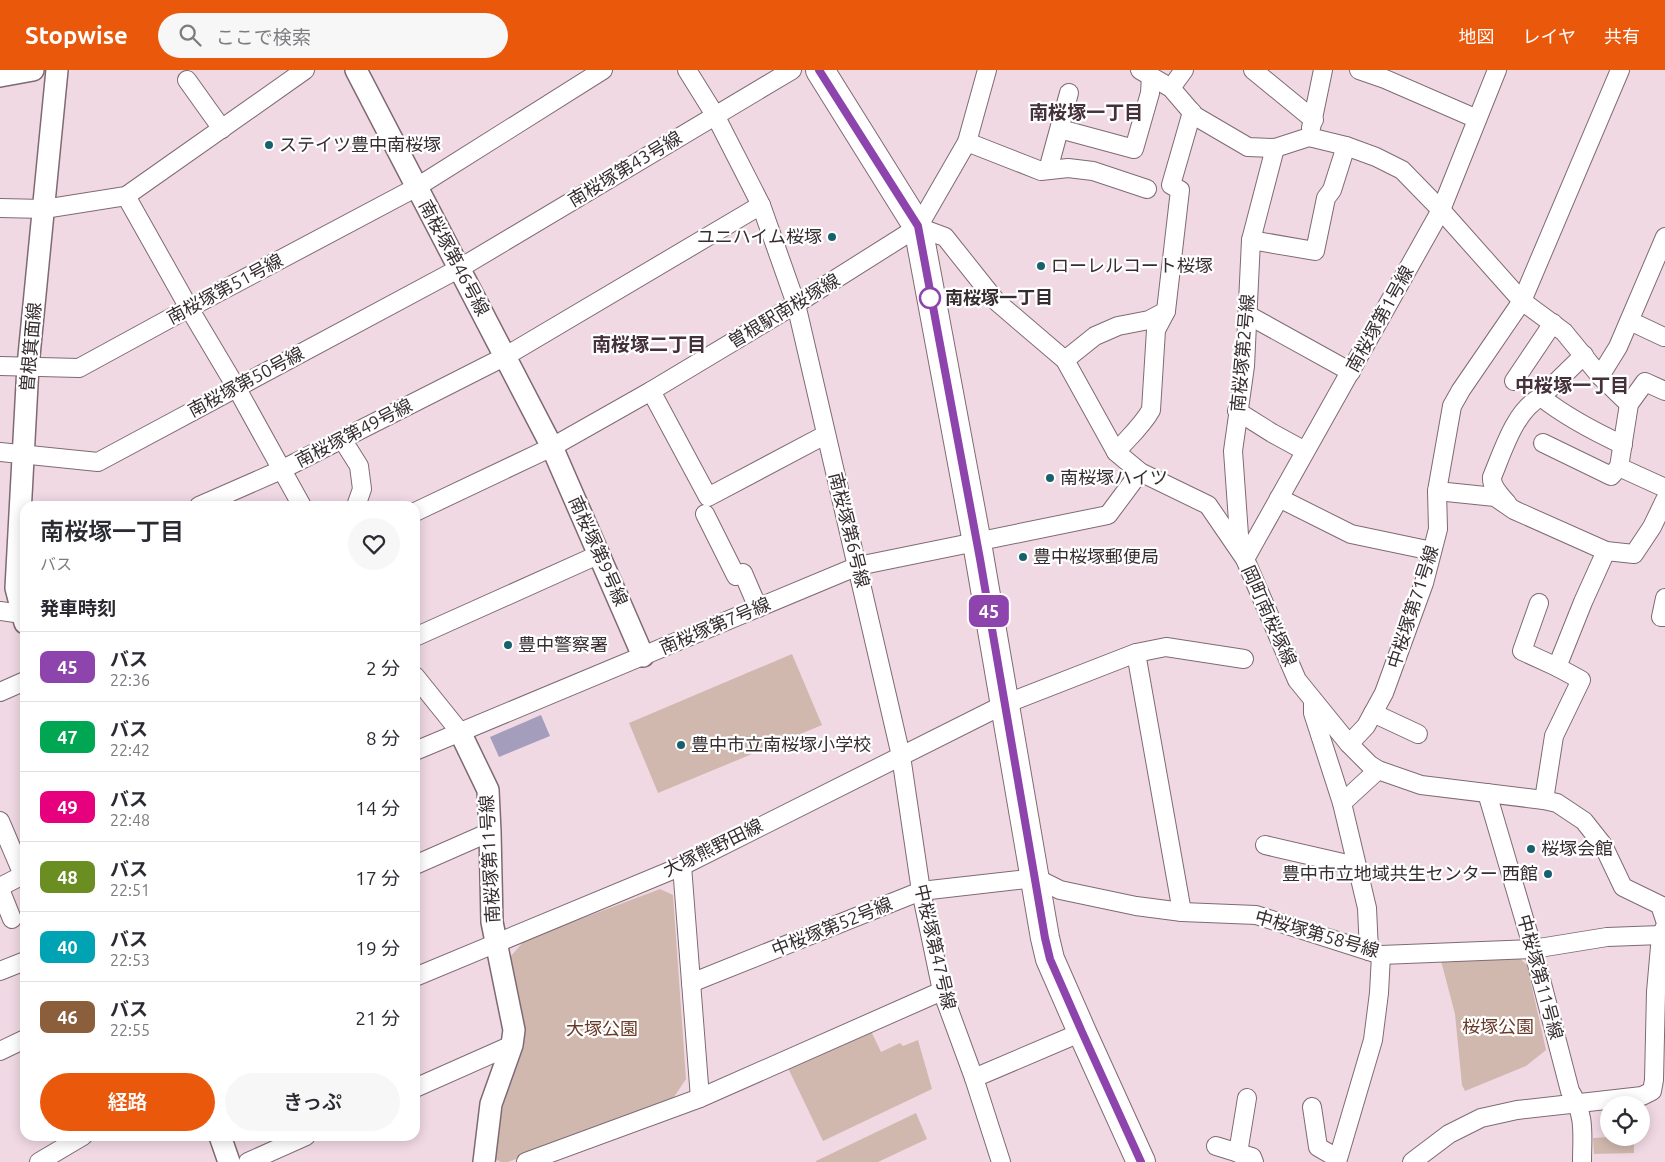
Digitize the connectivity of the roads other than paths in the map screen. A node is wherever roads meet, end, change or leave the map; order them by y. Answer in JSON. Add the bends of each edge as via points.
{"nodes":[{"id":1,"x":33,"y":70,"type":"edge"},
{"id":2,"x":57,"y":70,"type":"edge"},
{"id":3,"x":305,"y":70,"type":"edge"},
{"id":4,"x":356,"y":70,"type":"edge"},
{"id":5,"x":602,"y":70,"type":"edge"},
{"id":6,"x":687,"y":70,"type":"edge"},
{"id":7,"x":792,"y":70,"type":"edge"},
{"id":8,"x":820,"y":70,"type":"edge"},
{"id":9,"x":987,"y":70,"type":"edge"},
{"id":10,"x":1184,"y":70,"type":"edge"},
{"id":11,"x":1253,"y":70,"type":"edge"},
{"id":12,"x":1323,"y":70,"type":"edge"},
{"id":13,"x":1359,"y":70,"type":"edge"},
{"id":14,"x":1496,"y":70,"type":"edge"},
{"id":15,"x":1620,"y":70,"type":"edge"},
{"id":16,"x":1146,"y":73,"type":"edge"},
{"id":17,"x":1386,"y":75,"type":"edge"},
{"id":18,"x":0,"y":76,"type":"edge"},
{"id":19,"x":186,"y":80,"type":"dead end"},
{"id":20,"x":1172,"y":88,"type":"junction"},
{"id":21,"x":1069,"y":93,"type":"dead end"},
{"id":22,"x":1192,"y":112,"type":"junction"},
{"id":23,"x":714,"y":115,"type":"junction"},
{"id":24,"x":1477,"y":119,"type":"junction"},
{"id":25,"x":222,"y":129,"type":"junction"},
{"id":26,"x":1060,"y":129,"type":"junction"},
{"id":27,"x":1311,"y":129,"type":"junction"},
{"id":28,"x":967,"y":142,"type":"junction"},
{"id":29,"x":1346,"y":146,"type":"junction"},
{"id":30,"x":1275,"y":148,"type":"junction"},
{"id":31,"x":1048,"y":170,"type":"junction"},
{"id":32,"x":417,"y":187,"type":"junction"},
{"id":33,"x":1147,"y":189,"type":"dead end"},
{"id":34,"x":126,"y":196,"type":"junction"},
{"id":35,"x":761,"y":205,"type":"junction"},
{"id":36,"x":0,"y":208,"type":"edge"},
{"id":37,"x":44,"y":209,"type":"junction"},
{"id":38,"x":1441,"y":210,"type":"junction"},
{"id":39,"x":918,"y":226,"type":"junction"},
{"id":40,"x":1665,"y":237,"type":"edge"},
{"id":41,"x":1251,"y":240,"type":"junction"},
{"id":42,"x":460,"y":268,"type":"junction"},
{"id":43,"x":1522,"y":301,"type":"junction"},
{"id":44,"x":796,"y":304,"type":"junction"},
{"id":45,"x":189,"y":308,"type":"junction"},
{"id":46,"x":1166,"y":311,"type":"junction"},
{"id":47,"x":1248,"y":315,"type":"junction"},
{"id":48,"x":1630,"y":321,"type":"junction"},
{"id":49,"x":1553,"y":323,"type":"junction"},
{"id":50,"x":1664,"y":337,"type":"edge"},
{"id":51,"x":1584,"y":355,"type":"junction"},
{"id":52,"x":506,"y":356,"type":"junction"},
{"id":53,"x":1065,"y":360,"type":"junction"},
{"id":54,"x":0,"y":366,"type":"edge"},
{"id":55,"x":28,"y":366,"type":"junction"},
{"id":56,"x":1351,"y":372,"type":"junction"},
{"id":57,"x":1600,"y":376,"type":"junction"},
{"id":58,"x":1514,"y":381,"type":"dead end"},
{"id":59,"x":236,"y":387,"type":"junction"},
{"id":60,"x":651,"y":391,"type":"junction"},
{"id":61,"x":1665,"y":391,"type":"edge"},
{"id":62,"x":1540,"y":397,"type":"junction"},
{"id":63,"x":1629,"y":404,"type":"junction"},
{"id":64,"x":1237,"y":412,"type":"junction"},
{"id":65,"x":826,"y":435,"type":"junction"},
{"id":66,"x":342,"y":439,"type":"junction"},
{"id":67,"x":1543,"y":443,"type":"dead end"},
{"id":68,"x":1623,"y":445,"type":"junction"},
{"id":69,"x":552,"y":447,"type":"junction"},
{"id":70,"x":1305,"y":451,"type":"junction"},
{"id":71,"x":0,"y":452,"type":"edge"},
{"id":72,"x":1116,"y":452,"type":"junction"},
{"id":73,"x":24,"y":456,"type":"junction"},
{"id":74,"x":1619,"y":467,"type":"junction"},
{"id":75,"x":281,"y":470,"type":"junction"},
{"id":76,"x":1140,"y":472,"type":"junction"},
{"id":77,"x":1665,"y":488,"type":"edge"},
{"id":78,"x":1436,"y":491,"type":"junction"},
{"id":79,"x":1280,"y":498,"type":"junction"},
{"id":80,"x":1665,"y":500,"type":"edge"},
{"id":81,"x":23,"y":501,"type":"edge"},
{"id":82,"x":210,"y":501,"type":"edge"},
{"id":83,"x":299,"y":501,"type":"edge"},
{"id":84,"x":358,"y":501,"type":"edge"},
{"id":85,"x":420,"y":510,"type":"edge"},
{"id":86,"x":1514,"y":510,"type":"junction"},
{"id":87,"x":705,"y":514,"type":"dead end"},
{"id":88,"x":1659,"y":532,"type":"edge"},
{"id":89,"x":977,"y":543,"type":"junction"},
{"id":90,"x":1432,"y":551,"type":"junction"},
{"id":91,"x":1606,"y":552,"type":"junction"},
{"id":92,"x":600,"y":554,"type":"junction"},
{"id":93,"x":1245,"y":559,"type":"junction"},
{"id":94,"x":858,"y":566,"type":"junction"},
{"id":95,"x":1665,"y":598,"type":"edge"},
{"id":96,"x":1539,"y":603,"type":"dead end"},
{"id":97,"x":758,"y":608,"type":"junction"},
{"id":98,"x":0,"y":611,"type":"edge"},
{"id":99,"x":1665,"y":617,"type":"edge"},
{"id":100,"x":20,"y":618,"type":"edge"},
{"id":101,"x":420,"y":635,"type":"edge"},
{"id":102,"x":1136,"y":653,"type":"junction"},
{"id":103,"x":643,"y":656,"type":"junction"},
{"id":104,"x":1244,"y":659,"type":"dead end"},
{"id":105,"x":1557,"y":667,"type":"junction"},
{"id":106,"x":420,"y":682,"type":"edge"},
{"id":107,"x":1313,"y":700,"type":"junction"},
{"id":108,"x":1005,"y":704,"type":"junction"},
{"id":109,"x":1373,"y":713,"type":"junction"},
{"id":110,"x":460,"y":732,"type":"junction"},
{"id":111,"x":1418,"y":734,"type":"dead end"},
{"id":112,"x":1349,"y":744,"type":"junction"},
{"id":113,"x":420,"y":749,"type":"edge"},
{"id":114,"x":901,"y":756,"type":"junction"},
{"id":115,"x":1378,"y":770,"type":"junction"},
{"id":116,"x":1487,"y":792,"type":"junction"},
{"id":117,"x":1544,"y":800,"type":"junction"},
{"id":118,"x":1342,"y":802,"type":"junction"},
{"id":119,"x":0,"y":821,"type":"edge"},
{"id":120,"x":490,"y":832,"type":"junction"},
{"id":121,"x":1265,"y":844,"type":"dead end"},
{"id":122,"x":420,"y":863,"type":"edge"},
{"id":123,"x":682,"y":866,"type":"junction"},
{"id":124,"x":1356,"y":866,"type":"junction"},
{"id":125,"x":20,"y":868,"type":"edge"},
{"id":126,"x":20,"y":877,"type":"edge"},
{"id":127,"x":1036,"y":878,"type":"junction"},
{"id":128,"x":0,"y":888,"type":"edge"},
{"id":129,"x":920,"y":891,"type":"junction"},
{"id":130,"x":1182,"y":912,"type":"junction"},
{"id":131,"x":1663,"y":917,"type":"edge"},
{"id":132,"x":12,"y":919,"type":"edge"},
{"id":133,"x":497,"y":942,"type":"junction"},
{"id":134,"x":1533,"y":949,"type":"junction"},
{"id":135,"x":1375,"y":953,"type":"junction"},
{"id":136,"x":20,"y":963,"type":"edge"},
{"id":137,"x":0,"y":971,"type":"edge"},
{"id":138,"x":420,"y":975,"type":"edge"},
{"id":139,"x":690,"y":983,"type":"junction"},
{"id":140,"x":942,"y":991,"type":"junction"},
{"id":141,"x":1082,"y":1032,"type":"junction"},
{"id":142,"x":20,"y":1041,"type":"edge"},
{"id":143,"x":512,"y":1045,"type":"junction"},
{"id":144,"x":0,"y":1051,"type":"edge"},
{"id":145,"x":974,"y":1078,"type":"junction"},
{"id":146,"x":420,"y":1086,"type":"edge"},
{"id":147,"x":700,"y":1098,"type":"junction"},
{"id":148,"x":1247,"y":1098,"type":"dead end"},
{"id":149,"x":1578,"y":1104,"type":"junction"},
{"id":150,"x":1312,"y":1106,"type":"dead end"},
{"id":151,"x":74,"y":1141,"type":"edge"},
{"id":152,"x":222,"y":1141,"type":"edge"},
{"id":153,"x":295,"y":1141,"type":"edge"},
{"id":154,"x":1216,"y":1146,"type":"dead end"},
{"id":155,"x":1238,"y":1153,"type":"junction"},
{"id":156,"x":1337,"y":1160,"type":"edge"},
{"id":157,"x":38,"y":1162,"type":"edge"},
{"id":158,"x":229,"y":1162,"type":"edge"},
{"id":159,"x":248,"y":1162,"type":"edge"},
{"id":160,"x":484,"y":1162,"type":"edge"},
{"id":161,"x":526,"y":1162,"type":"edge"},
{"id":162,"x":1001,"y":1162,"type":"edge"},
{"id":163,"x":1140,"y":1162,"type":"edge"},
{"id":164,"x":1254,"y":1162,"type":"edge"},
{"id":165,"x":1412,"y":1162,"type":"edge"},
{"id":166,"x":1582,"y":1162,"type":"edge"}],
"edges":[{"from":1,"to":18,"type":"street"},
{"from":2,"to":37,"type":"street","name":"曽根箕面線"},
{"from":3,"to":25,"type":"street"},
{"from":4,"to":32,"type":"street","name":"南桜塚第46号線"},
{"from":5,"to":32,"type":"street","name":"南桜塚第51号線"},
{"from":6,"to":23,"type":"street","name":"南桜塚第6号線"},
{"from":7,"to":23,"type":"street","name":"南桜塚第43号線"},
{"from":8,"to":39,"type":"highway"},
{"from":9,"to":28,"type":"street","name":"曽根駅南桜塚線"},
{"from":10,"to":20,"type":"street"},
{"from":11,"to":27,"type":"street"},
{"from":12,"to":27,"type":"street"},
{"from":13,"to":17,"type":"street"},
{"from":14,"to":24,"type":"street","name":"南桜塚第1号線"},
{"from":15,"to":43,"type":"street","name":"中桜塚第71号線"},
{"from":16,"to":20,"type":"street"},
{"from":16,"to":26,"type":"street","via":[[1150,93],[1134,149]]},
{"from":17,"to":24,"type":"street"},
{"from":19,"to":25,"type":"street"},
{"from":20,"to":22,"type":"street"},
{"from":21,"to":26,"type":"street"},
{"from":22,"to":30,"type":"street","via":[[1248,147]]},
{"from":22,"to":46,"type":"street","via":[[1171,185],[1180,190]]},
{"from":23,"to":35,"type":"street","name":"南桜塚第6号線"},
{"from":23,"to":42,"type":"street","name":"南桜塚第43号線"},
{"from":24,"to":38,"type":"street","name":"南桜塚第1号線"},
{"from":25,"to":34,"type":"street"},
{"from":26,"to":31,"type":"street"},
{"from":27,"to":29,"type":"street"},
{"from":27,"to":30,"type":"street"},
{"from":28,"to":31,"type":"street","via":[[1041,171]]},
{"from":28,"to":39,"type":"street","name":"曽根駅南桜塚線"},
{"from":29,"to":38,"type":"street","via":[[1402,170]]},
{"from":29,"to":41,"type":"street","via":[[1332,190],[1326,198],[1315,251]]},
{"from":30,"to":41,"type":"street","name":"南桜塚第2号線"},
{"from":31,"to":33,"type":"street","via":[[1093,171]]},
{"from":32,"to":42,"type":"street","name":"南桜塚第46号線"},
{"from":32,"to":45,"type":"street","name":"南桜塚第51号線"},
{"from":34,"to":37,"type":"street"},
{"from":34,"to":45,"type":"street"},
{"from":35,"to":44,"type":"street","name":"南桜塚第6号線"},
{"from":35,"to":52,"type":"street","name":"南桜塚第49号線"},
{"from":36,"to":37,"type":"street"},
{"from":37,"to":55,"type":"street","name":"曽根箕面線"},
{"from":38,"to":43,"type":"street"},
{"from":38,"to":56,"type":"street","name":"南桜塚第1号線"},
{"from":39,"to":44,"type":"street","name":"曽根駅南桜塚線"},
{"from":39,"to":53,"type":"street","name":"岡町南桜塚線","via":[[945,237],[996,301]]},
{"from":39,"to":89,"type":"highway"},
{"from":40,"to":48,"type":"street"},
{"from":41,"to":47,"type":"street","name":"南桜塚第2号線"},
{"from":42,"to":52,"type":"street","name":"南桜塚第46号線"},
{"from":42,"to":59,"type":"street","name":"南桜塚第50号線"},
{"from":43,"to":49,"type":"street"},
{"from":43,"to":78,"type":"street","name":"中桜塚第71号線","via":[[1452,406]]},
{"from":44,"to":60,"type":"street","name":"曽根駅南桜塚線"},
{"from":44,"to":65,"type":"street","name":"南桜塚第6号線"},
{"from":45,"to":55,"type":"street","name":"南桜塚第51号線","via":[[79,368]]},
{"from":45,"to":59,"type":"street"},
{"from":46,"to":53,"type":"street","via":[[1148,320],[1118,326],[1095,336]]},
{"from":46,"to":72,"type":"street","via":[[1156,330],[1151,410],[1145,422]]},
{"from":47,"to":56,"type":"street"},
{"from":47,"to":64,"type":"street","name":"南桜塚第2号線","via":[[1245,366]]},
{"from":48,"to":50,"type":"street"},
{"from":48,"to":57,"type":"street"},
{"from":49,"to":51,"type":"street"},
{"from":49,"to":58,"type":"street"},
{"from":51,"to":57,"type":"street"},
{"from":51,"to":62,"type":"street"},
{"from":52,"to":66,"type":"street","name":"南桜塚第49号線"},
{"from":52,"to":69,"type":"street","name":"南桜塚第46号線"},
{"from":53,"to":72,"type":"street","name":"岡町南桜塚線"},
{"from":54,"to":55,"type":"street","name":"南桜塚第51号線"},
{"from":55,"to":73,"type":"street","name":"曽根箕面線"},
{"from":56,"to":70,"type":"street","name":"南桜塚第1号線"},
{"from":57,"to":63,"type":"street"},
{"from":59,"to":73,"type":"street","name":"南桜塚第50号線","via":[[98,462]]},
{"from":59,"to":75,"type":"street"},
{"from":60,"to":65,"type":"street","via":[[708,497]]},
{"from":60,"to":69,"type":"street","name":"曽根駅南桜塚線"},
{"from":61,"to":63,"type":"street","via":[[1645,382]]},
{"from":62,"to":68,"type":"street","via":[[1592,431]]},
{"from":62,"to":86,"type":"street","via":[[1521,415],[1492,477],[1499,494]]},
{"from":63,"to":68,"type":"street"},
{"from":64,"to":70,"type":"street"},
{"from":64,"to":93,"type":"street","name":"南桜塚第2号線","via":[[1233,451],[1239,534]]},
{"from":65,"to":94,"type":"street","name":"南桜塚第6号線"},
{"from":66,"to":75,"type":"street","name":"南桜塚第49号線"},
{"from":66,"to":84,"type":"street","via":[[359,466],[362,490]]},
{"from":67,"to":74,"type":"street","via":[[1611,476]]},
{"from":68,"to":74,"type":"street"},
{"from":69,"to":85,"type":"street","name":"曽根駅南桜塚線"},
{"from":69,"to":92,"type":"street","name":"南桜塚第9号線"},
{"from":70,"to":79,"type":"street","name":"南桜塚第1号線"},
{"from":71,"to":73,"type":"street","name":"南桜塚第50号線"},
{"from":72,"to":76,"type":"street","name":"岡町南桜塚線"},
{"from":73,"to":81,"type":"street","name":"曽根箕面線"},
{"from":74,"to":77,"type":"street"},
{"from":75,"to":82,"type":"street","name":"南桜塚第49号線"},
{"from":75,"to":83,"type":"street"},
{"from":76,"to":89,"type":"street","name":"南桜塚第7号線","via":[[1108,515]]},
{"from":76,"to":93,"type":"street","name":"岡町南桜塚線","via":[[1208,505]]},
{"from":78,"to":86,"type":"street","via":[[1495,497]]},
{"from":78,"to":90,"type":"street","name":"中桜塚第71号線","via":[[1438,529]]},
{"from":79,"to":90,"type":"street","via":[[1351,534]]},
{"from":79,"to":93,"type":"street","name":"南桜塚第1号線"},
{"from":80,"to":88,"type":"street"},
{"from":86,"to":91,"type":"street"},
{"from":87,"to":97,"type":"street","via":[[736,576],[743,574]]},
{"from":88,"to":91,"type":"street","via":[[1634,554]]},
{"from":89,"to":94,"type":"street","name":"南桜塚第7号線"},
{"from":89,"to":108,"type":"highway"},
{"from":90,"to":109,"type":"street","name":"中桜塚第71号線","via":[[1424,583],[1384,693]]},
{"from":91,"to":105,"type":"street"},
{"from":92,"to":101,"type":"street"},
{"from":92,"to":103,"type":"street","name":"南桜塚第9号線"},
{"from":93,"to":107,"type":"street","name":"岡町南桜塚線","via":[[1297,680]]},
{"from":94,"to":97,"type":"street","name":"南桜塚第7号線"},
{"from":94,"to":114,"type":"street","name":"南桜塚第6号線"},
{"from":95,"to":99,"type":"street","via":[[1661,617]]},
{"from":96,"to":105,"type":"street","via":[[1522,651]]},
{"from":97,"to":103,"type":"street","name":"南桜塚第7号線"},
{"from":98,"to":100,"type":"street"},
{"from":102,"to":104,"type":"street","name":"大塚熊野田線","via":[[1166,647]]},
{"from":102,"to":108,"type":"street","name":"大塚熊野田線"},
{"from":102,"to":130,"type":"street"},
{"from":103,"to":110,"type":"street","name":"南桜塚第7号線"},
{"from":105,"to":117,"type":"street","via":[[1581,680],[1554,736]]},
{"from":106,"to":110,"type":"street","name":"南桜塚第11号線"},
{"from":107,"to":112,"type":"street","name":"岡町南桜塚線"},
{"from":107,"to":118,"type":"street","via":[[1313,713]]},
{"from":108,"to":114,"type":"street","name":"大塚熊野田線"},
{"from":108,"to":127,"type":"highway"},
{"from":109,"to":111,"type":"street"},
{"from":109,"to":112,"type":"street","name":"中桜塚第71号線"},
{"from":110,"to":113,"type":"street","name":"南桜塚第7号線"},
{"from":110,"to":120,"type":"street","name":"南桜塚第11号線","via":[[488,790]]},
{"from":112,"to":115,"type":"street","name":"岡町南桜塚線"},
{"from":114,"to":123,"type":"street","name":"大塚熊野田線"},
{"from":114,"to":129,"type":"street","name":"中桜塚第47号線"},
{"from":115,"to":116,"type":"street","name":"岡町南桜塚線","via":[[1421,785]]},
{"from":115,"to":118,"type":"street"},
{"from":116,"to":117,"type":"street","name":"岡町南桜塚線"},
{"from":116,"to":134,"type":"street","name":"中桜塚第11号線"},
{"from":117,"to":131,"type":"street","name":"岡町南桜塚線","via":[[1557,803],[1584,821],[1603,845],[1622,887]]},
{"from":118,"to":124,"type":"street"},
{"from":119,"to":125,"type":"street"},
{"from":120,"to":122,"type":"street"},
{"from":120,"to":133,"type":"street","name":"南桜塚第11号線","via":[[492,922]]},
{"from":121,"to":124,"type":"street"},
{"from":123,"to":133,"type":"street","name":"大塚熊野田線"},
{"from":123,"to":139,"type":"street"},
{"from":124,"to":135,"type":"street"},
{"from":126,"to":128,"type":"street"},
{"from":127,"to":129,"type":"street","name":"中桜塚第52号線"},
{"from":127,"to":130,"type":"street","name":"中桜塚第58号線","via":[[1060,890]]},
{"from":127,"to":141,"type":"highway","via":[[1050,959]]},
{"from":128,"to":132,"type":"street"},
{"from":129,"to":139,"type":"street","name":"中桜塚第52号線"},
{"from":129,"to":140,"type":"street","name":"中桜塚第47号線"},
{"from":130,"to":135,"type":"street","name":"中桜塚第58号線","via":[[1256,915]]},
{"from":131,"to":134,"type":"street","name":"中桜塚第58号線","via":[[1607,937]]},
{"from":131,"to":149,"type":"street","via":[[1652,1091],[1642,1096]]},
{"from":133,"to":138,"type":"street","name":"大塚熊野田線"},
{"from":133,"to":143,"type":"street","name":"南桜塚第11号線","via":[[514,1030]]},
{"from":134,"to":135,"type":"street","name":"中桜塚第58号線"},
{"from":134,"to":149,"type":"street","name":"中桜塚第11号線","via":[[1570,1091]]},
{"from":135,"to":156,"type":"street","via":[[1379,993],[1373,1040]]},
{"from":136,"to":137,"type":"street"},
{"from":139,"to":147,"type":"street"},
{"from":140,"to":145,"type":"street","name":"中桜塚第47号線"},
{"from":140,"to":147,"type":"street"},
{"from":141,"to":145,"type":"street"},
{"from":141,"to":163,"type":"highway"},
{"from":142,"to":144,"type":"street"},
{"from":143,"to":146,"type":"street"},
{"from":143,"to":160,"type":"street","name":"南桜塚第11号線","via":[[491,1104]]},
{"from":145,"to":162,"type":"street","name":"中桜塚第47号線"},
{"from":147,"to":161,"type":"street"},
{"from":148,"to":155,"type":"street"},
{"from":149,"to":165,"type":"street","via":[[1517,1110],[1481,1118],[1449,1134]]},
{"from":149,"to":166,"type":"street","name":"中桜塚第11号線","via":[[1582,1120]]},
{"from":150,"to":156,"type":"street","via":[[1318,1147]]},
{"from":151,"to":157,"type":"street"},
{"from":152,"to":158,"type":"street"},
{"from":153,"to":159,"type":"street"},
{"from":154,"to":155,"type":"street"},
{"from":155,"to":164,"type":"street","via":[[1252,1157]]}]}
